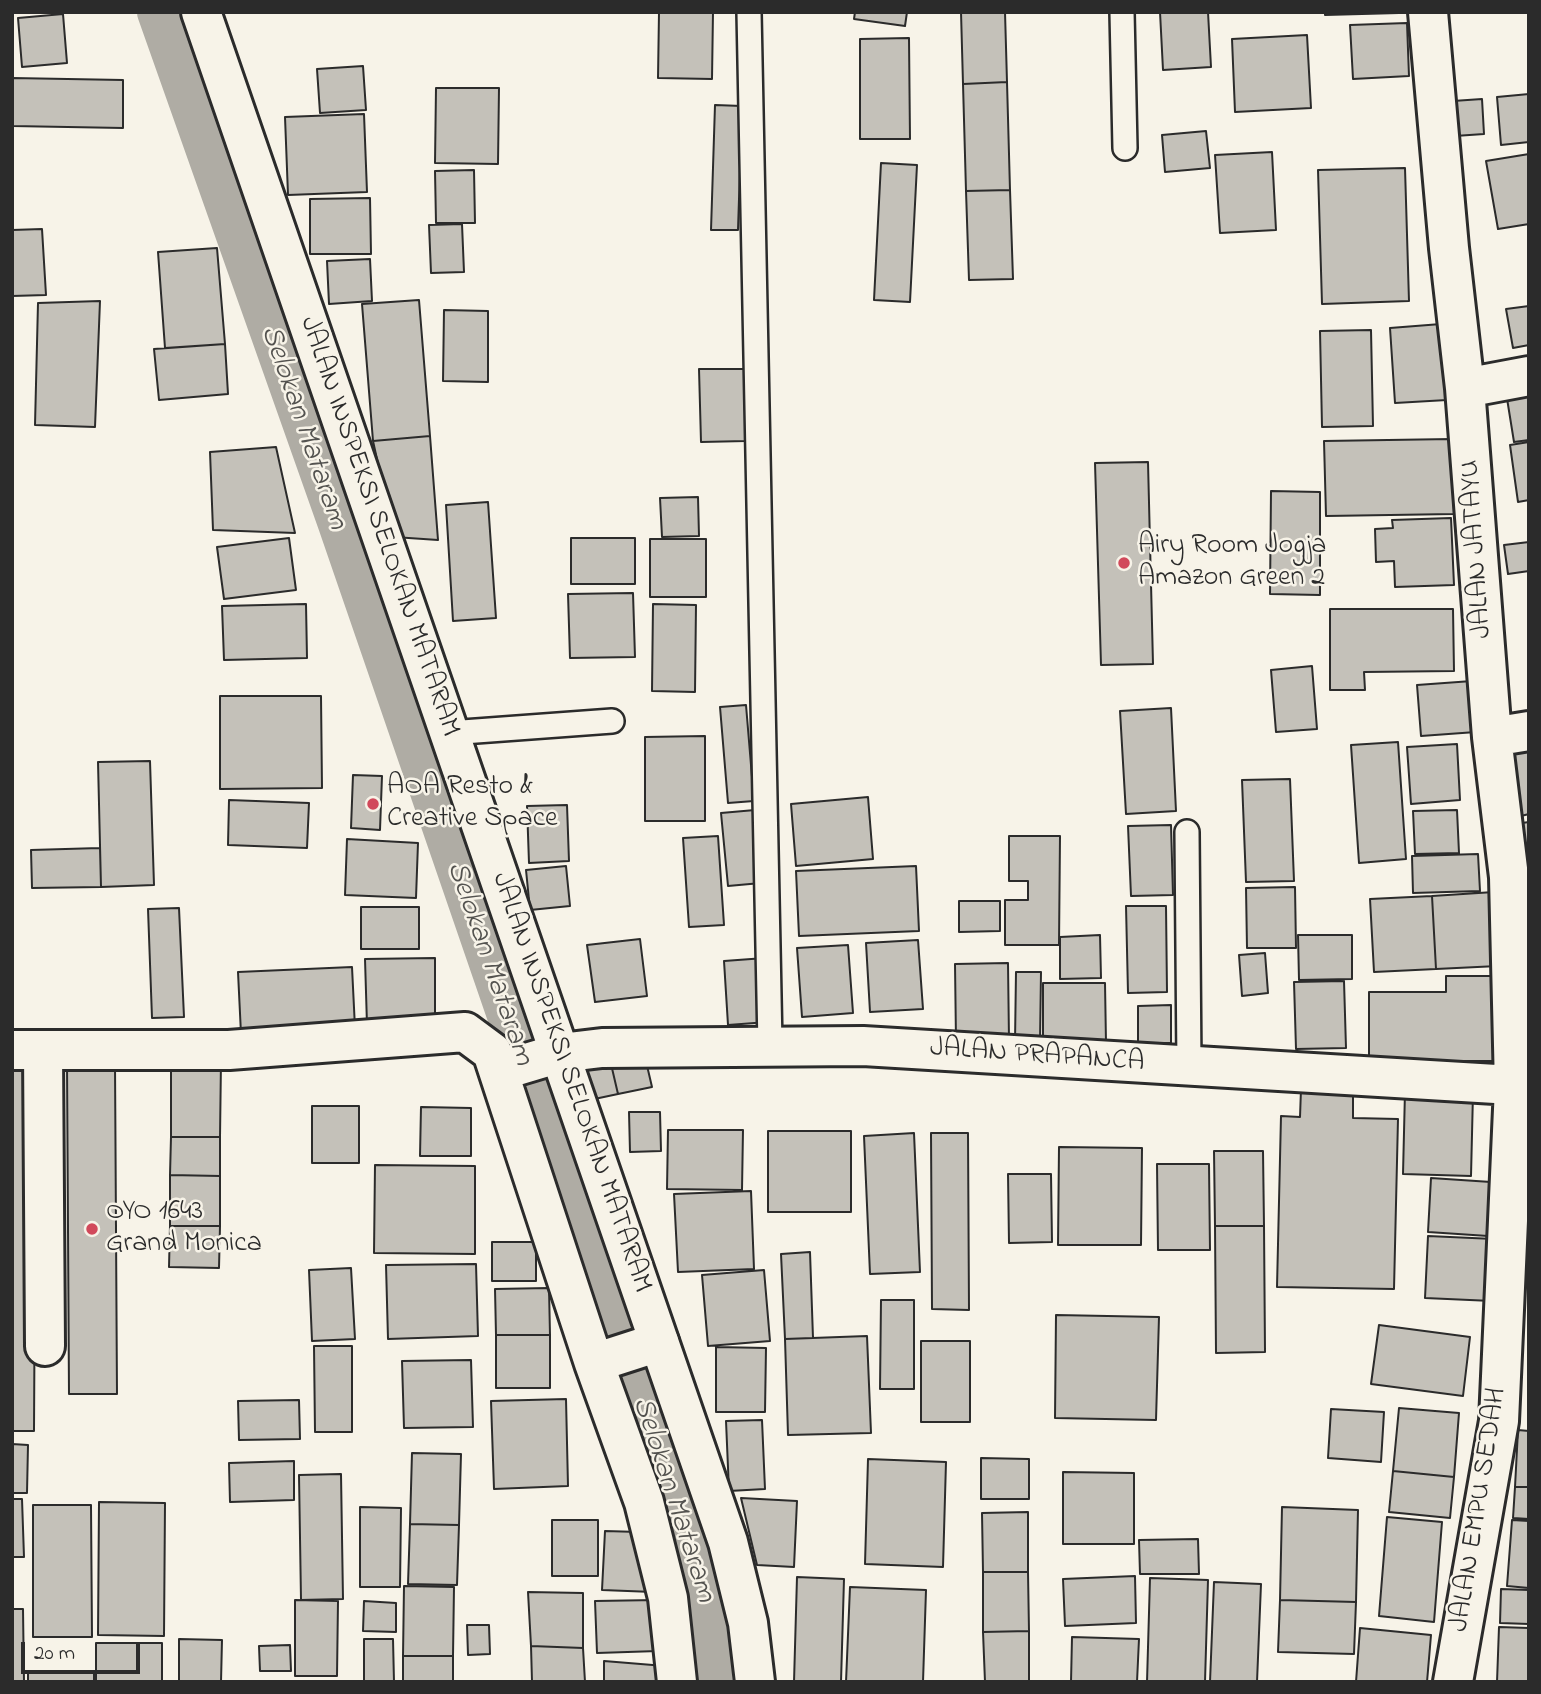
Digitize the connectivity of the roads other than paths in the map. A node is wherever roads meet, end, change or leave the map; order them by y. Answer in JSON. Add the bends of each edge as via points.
{"nodes":[{"id":1,"x":201,"y":12,"type":"edge"},
{"id":2,"x":749,"y":12,"type":"edge"},
{"id":3,"x":1122,"y":12,"type":"edge"},
{"id":4,"x":1428,"y":12,"type":"edge"},
{"id":5,"x":1125,"y":148,"type":"dead end"},
{"id":6,"x":1529,"y":376,"type":"edge"},
{"id":7,"x":1465,"y":388,"type":"junction"},
{"id":8,"x":612,"y":722,"type":"dead end"},
{"id":9,"x":449,"y":733,"type":"junction"},
{"id":10,"x":1511,"y":734,"type":"edge"},
{"id":11,"x":1187,"y":832,"type":"dead end"},
{"id":12,"x":770,"y":1045,"type":"junction"},
{"id":13,"x":27,"y":1050,"type":"edge"},
{"id":14,"x":527,"y":1063,"type":"junction"},
{"id":15,"x":1189,"y":1066,"type":"junction"},
{"id":16,"x":1522,"y":1086,"type":"edge"},
{"id":17,"x":46,"y":1346,"type":"dead end"},
{"id":18,"x":627,"y":1352,"type":"junction"},
{"id":19,"x":677,"y":1682,"type":"edge"},
{"id":20,"x":755,"y":1682,"type":"edge"},
{"id":21,"x":1453,"y":1682,"type":"edge"}],
"edges":[{"from":1,"to":9,"type":"street","name":"JALAN INSPEKSI SELOKAN MATARAM"},
{"from":2,"to":12,"type":"lane"},
{"from":3,"to":5,"type":"lane"},
{"from":4,"to":7,"type":"street","name":"JALAN JATAYU"},
{"from":6,"to":7,"type":"street"},
{"from":7,"to":10,"type":"street","name":"JALAN JATAYU"},
{"from":8,"to":9,"type":"lane"},
{"from":9,"to":14,"type":"street","name":"JALAN INSPEKSI SELOKAN MATARAM"},
{"from":10,"to":16,"type":"street","name":"JALAN JATAYU","via":[[1509,877]]},
{"from":11,"to":15,"type":"lane"},
{"from":12,"to":14,"type":"street","name":"JALAN PRAPANCA","via":[[602,1048]]},
{"from":12,"to":15,"type":"street","name":"JALAN PRAPANCA","via":[[863,1045]]},
{"from":13,"to":14,"type":"street","via":[[229,1050],[465,1032],[492,1052]]},
{"from":13,"to":17,"type":"street"},
{"from":14,"to":18,"type":"street","name":"JALAN INSPEKSI SELOKAN MATARAM"},
{"from":14,"to":18,"type":"street"},
{"from":15,"to":16,"type":"street","name":"JALAN PRAPANCA"},
{"from":16,"to":21,"type":"street","name":"JALAN EMPU SEDAH","via":[[1499,1421]]},
{"from":18,"to":19,"type":"street","via":[[647,1514],[668,1598]]},
{"from":18,"to":20,"type":"street","name":"JALAN INSPEKSI SELOKAN MATARAM","via":[[728,1542],[748,1623]]}]}
